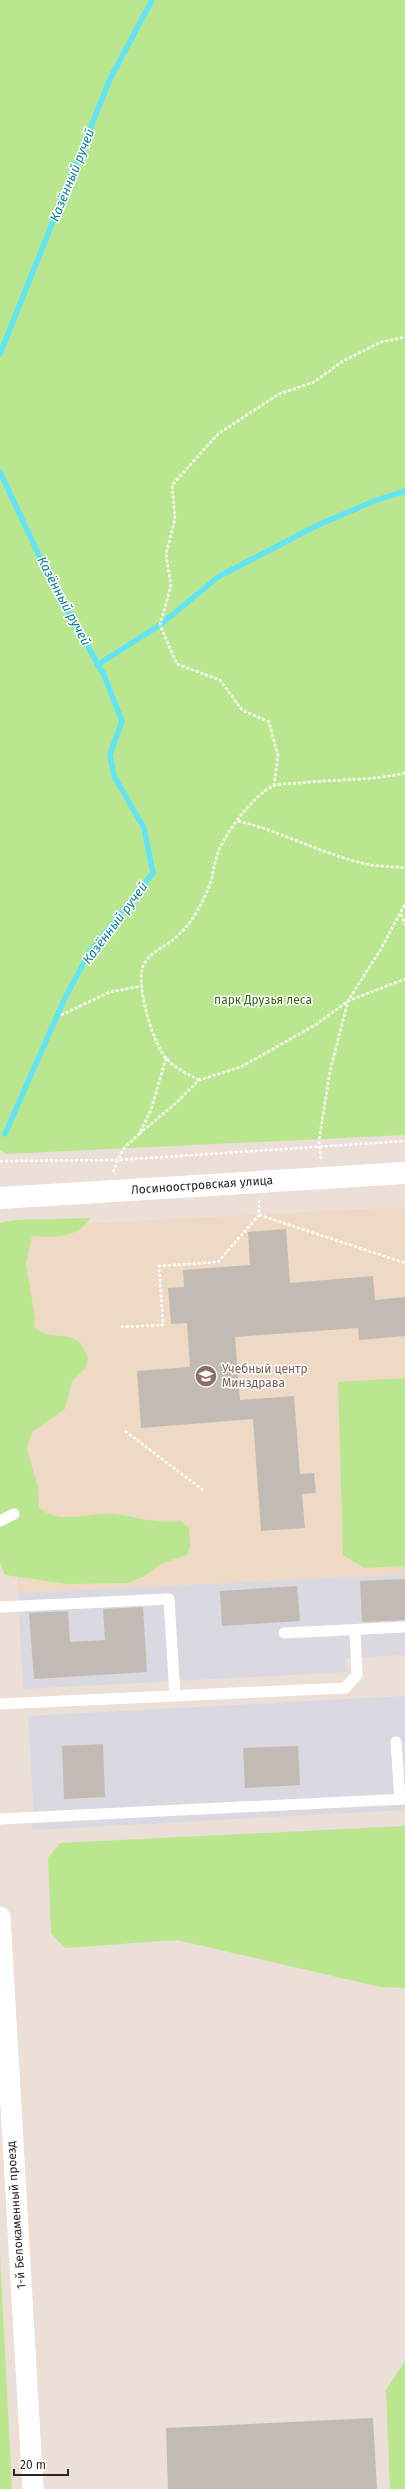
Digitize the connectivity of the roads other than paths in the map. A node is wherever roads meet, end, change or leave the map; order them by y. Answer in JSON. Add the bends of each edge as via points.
{"nodes":[{"id":1,"x":405,"y":1173,"type":"edge"},
{"id":2,"x":0,"y":1198,"type":"edge"},
{"id":3,"x":14,"y":1514,"type":"dead end"},
{"id":4,"x":0,"y":1521,"type":"edge"},
{"id":5,"x":0,"y":1607,"type":"edge"},
{"id":6,"x":405,"y":1627,"type":"edge"},
{"id":7,"x":355,"y":1630,"type":"junction"},
{"id":8,"x":284,"y":1633,"type":"dead end"},
{"id":9,"x":175,"y":1696,"type":"junction"},
{"id":10,"x":0,"y":1704,"type":"edge"},
{"id":11,"x":396,"y":1742,"type":"dead end"},
{"id":12,"x":402,"y":1799,"type":"edge"},
{"id":13,"x":0,"y":1819,"type":"edge"},
{"id":14,"x":0,"y":1917,"type":"edge"},
{"id":15,"x":33,"y":2489,"type":"edge"}],
"edges":[{"from":1,"to":2,"type":"street","name":"Лосиноостровская улица"},
{"from":3,"to":4,"type":"lane"},
{"from":5,"to":9,"type":"lane","via":[[169,1599]]},
{"from":6,"to":7,"type":"lane"},
{"from":7,"to":8,"type":"lane"},
{"from":7,"to":9,"type":"lane","via":[[357,1675],[344,1688]]},
{"from":9,"to":10,"type":"lane"},
{"from":11,"to":12,"type":"lane"},
{"from":12,"to":13,"type":"lane"},
{"from":14,"to":15,"type":"street","name":"1-й Белокаменный проезд"}]}
